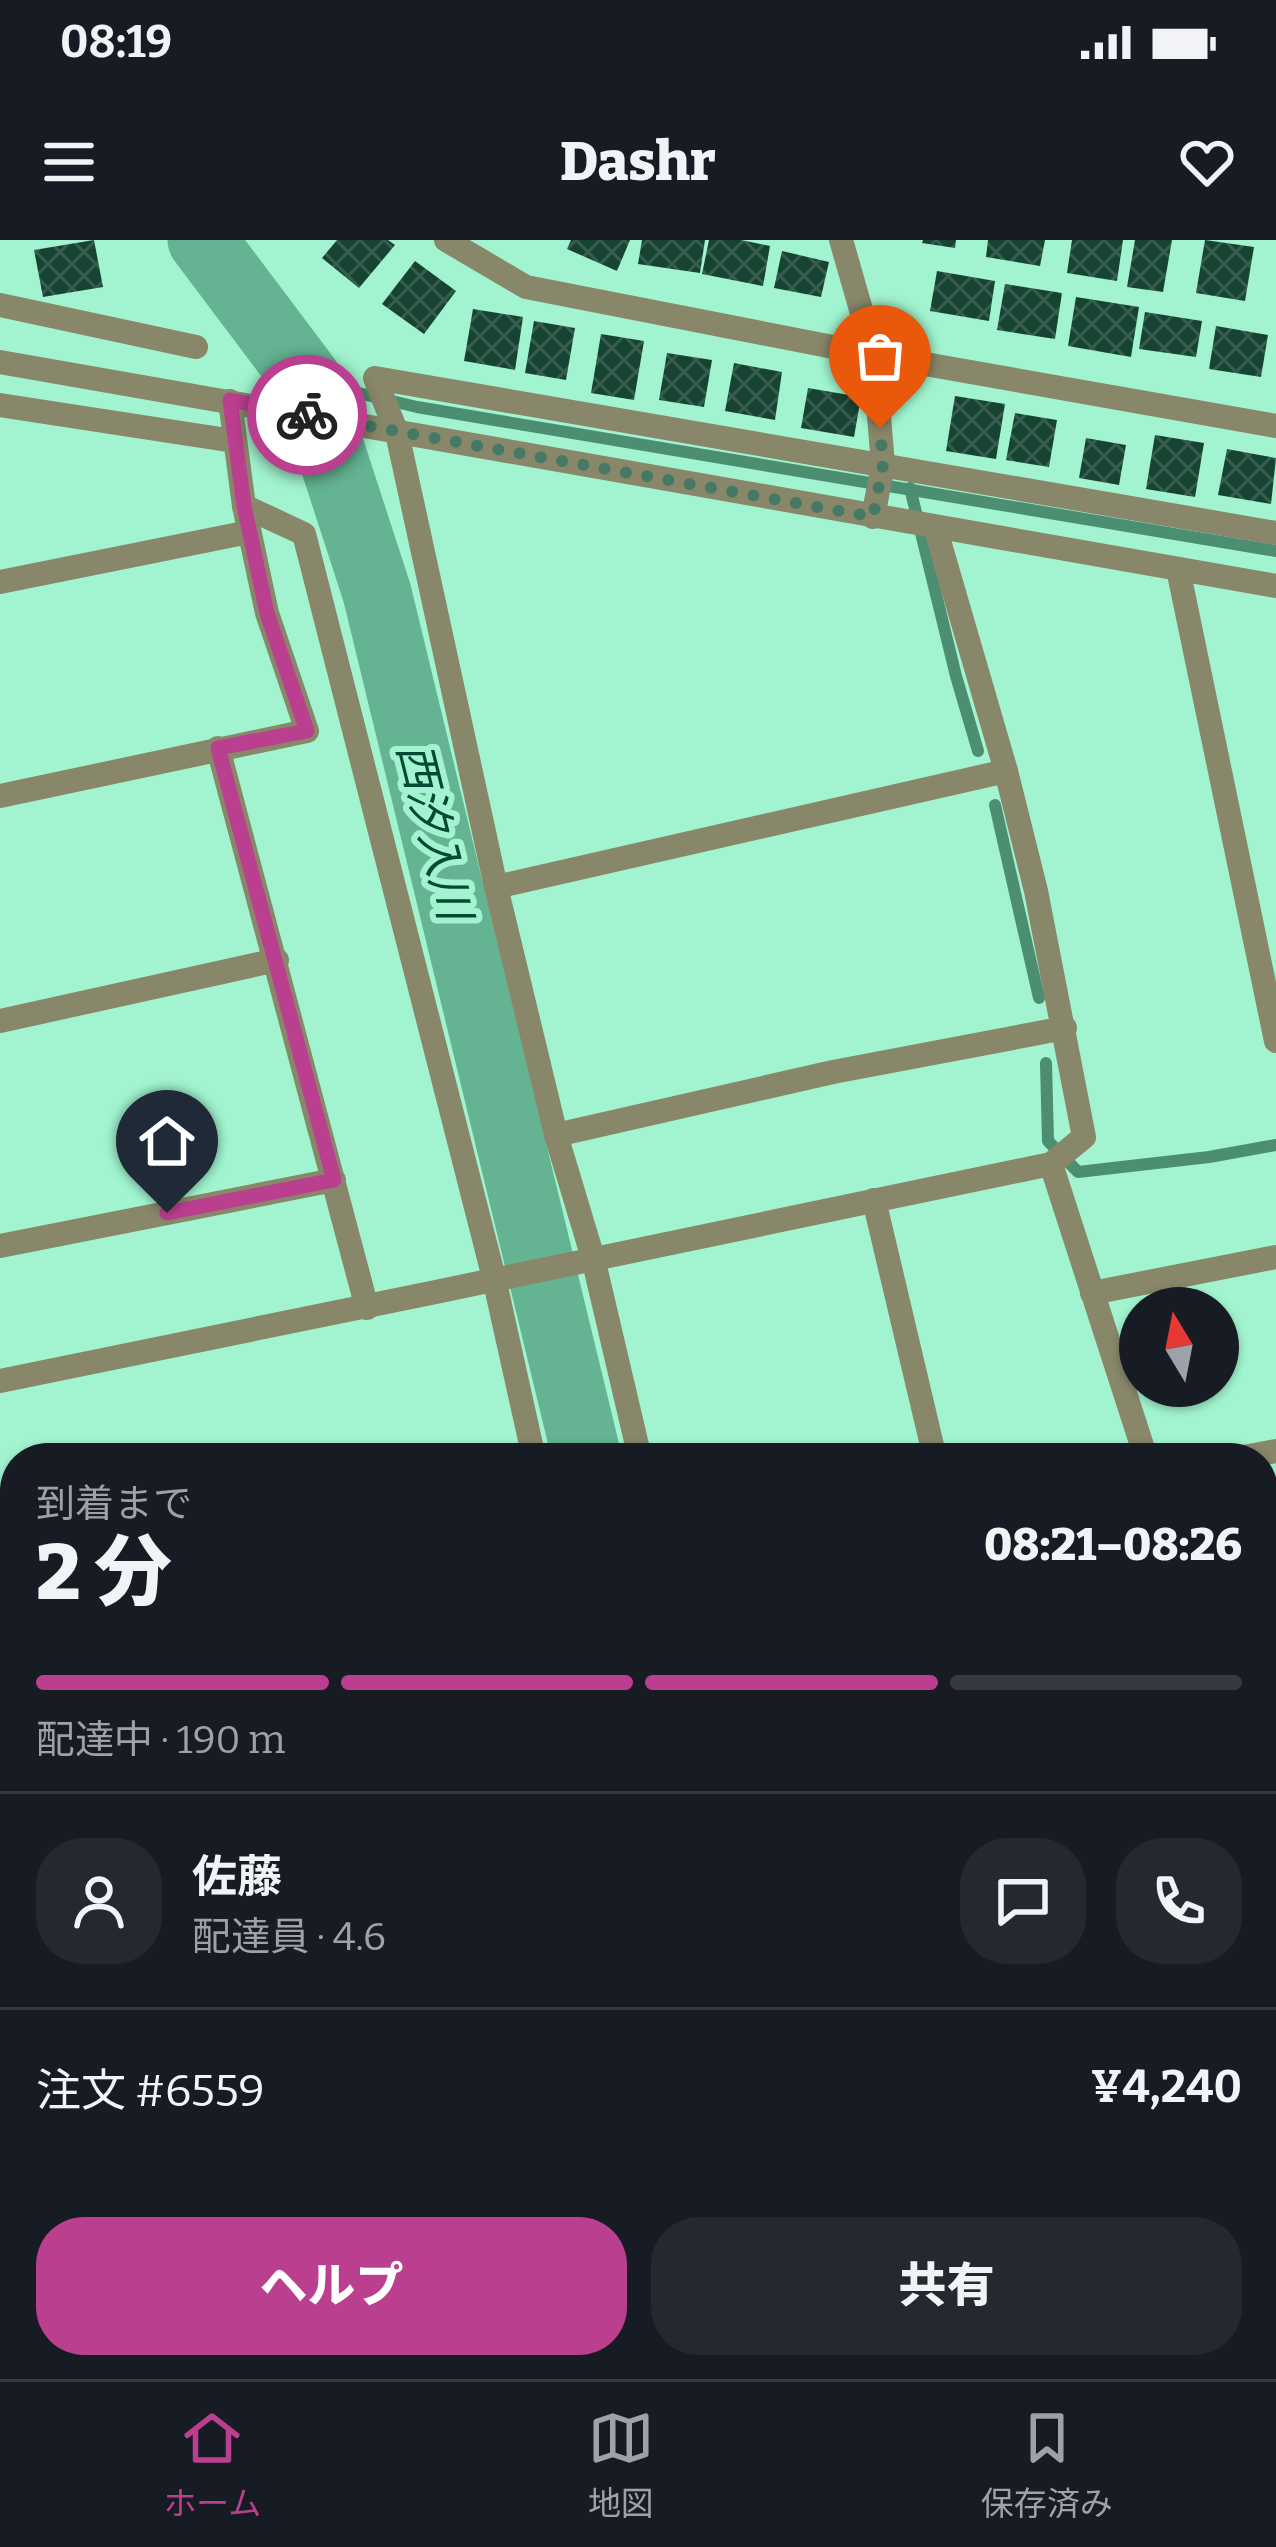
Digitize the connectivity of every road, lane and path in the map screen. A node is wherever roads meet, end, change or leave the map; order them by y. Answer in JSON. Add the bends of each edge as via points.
{"nodes":[{"id":1,"x":446,"y":240,"type":"edge"},
{"id":2,"x":841,"y":240,"type":"edge"},
{"id":3,"x":0,"y":305,"type":"edge"},
{"id":4,"x":196,"y":347,"type":"dead end"},
{"id":5,"x":874,"y":356,"type":"junction"},
{"id":6,"x":0,"y":362,"type":"edge"},
{"id":7,"x":230,"y":400,"type":"junction"},
{"id":8,"x":0,"y":405,"type":"edge"},
{"id":9,"x":1276,"y":426,"type":"edge"},
{"id":10,"x":397,"y":433,"type":"junction"},
{"id":11,"x":233,"y":441,"type":"junction"},
{"id":12,"x":883,"y":465,"type":"junction"},
{"id":13,"x":244,"y":506,"type":"junction"},
{"id":14,"x":873,"y":517,"type":"junction"},
{"id":15,"x":935,"y":527,"type":"junction"},
{"id":16,"x":249,"y":532,"type":"junction"},
{"id":17,"x":1276,"y":532,"type":"edge"},
{"id":18,"x":1178,"y":569,"type":"junction"},
{"id":19,"x":0,"y":582,"type":"edge"},
{"id":20,"x":1276,"y":586,"type":"edge"},
{"id":21,"x":218,"y":748,"type":"junction"},
{"id":22,"x":1006,"y":771,"type":"junction"},
{"id":23,"x":0,"y":796,"type":"edge"},
{"id":24,"x":496,"y":887,"type":"junction"},
{"id":25,"x":277,"y":960,"type":"junction"},
{"id":26,"x":0,"y":1021,"type":"edge"},
{"id":27,"x":1065,"y":1028,"type":"junction"},
{"id":28,"x":1276,"y":1041,"type":"edge"},
{"id":29,"x":556,"y":1135,"type":"junction"},
{"id":30,"x":1051,"y":1164,"type":"junction"},
{"id":31,"x":334,"y":1180,"type":"junction"},
{"id":32,"x":874,"y":1200,"type":"junction"},
{"id":33,"x":0,"y":1246,"type":"edge"},
{"id":34,"x":1276,"y":1257,"type":"edge"},
{"id":35,"x":593,"y":1258,"type":"junction"},
{"id":36,"x":494,"y":1278,"type":"junction"},
{"id":37,"x":1092,"y":1293,"type":"junction"},
{"id":38,"x":367,"y":1308,"type":"junction"},
{"id":39,"x":0,"y":1381,"type":"edge"},
{"id":40,"x":531,"y":1443,"type":"edge"},
{"id":41,"x":636,"y":1443,"type":"edge"},
{"id":42,"x":931,"y":1443,"type":"edge"},
{"id":43,"x":1141,"y":1443,"type":"edge"}],
"edges":[{"from":1,"to":5,"type":"street","via":[[526,286]]},
{"from":2,"to":5,"type":"street"},
{"from":3,"to":4,"type":"street"},
{"from":5,"to":9,"type":"street"},
{"from":5,"to":12,"type":"street"},
{"from":6,"to":7,"type":"street"},
{"from":7,"to":10,"type":"street"},
{"from":7,"to":11,"type":"street"},
{"from":8,"to":11,"type":"street"},
{"from":10,"to":12,"type":"street","via":[[375,378]]},
{"from":10,"to":14,"type":"street"},
{"from":10,"to":24,"type":"street"},
{"from":11,"to":13,"type":"street"},
{"from":12,"to":14,"type":"street"},
{"from":12,"to":17,"type":"street"},
{"from":13,"to":16,"type":"street"},
{"from":13,"to":36,"type":"street","via":[[304,534]]},
{"from":14,"to":15,"type":"street"},
{"from":15,"to":18,"type":"street"},
{"from":15,"to":22,"type":"street"},
{"from":16,"to":19,"type":"street"},
{"from":16,"to":21,"type":"street","via":[[307,731]]},
{"from":18,"to":20,"type":"street"},
{"from":18,"to":28,"type":"street"},
{"from":21,"to":23,"type":"street"},
{"from":21,"to":25,"type":"street"},
{"from":22,"to":24,"type":"street"},
{"from":22,"to":27,"type":"street"},
{"from":24,"to":29,"type":"street"},
{"from":25,"to":26,"type":"street"},
{"from":25,"to":31,"type":"street"},
{"from":27,"to":29,"type":"street"},
{"from":27,"to":30,"type":"street","via":[[1084,1137]]},
{"from":29,"to":35,"type":"street"},
{"from":30,"to":32,"type":"street"},
{"from":30,"to":37,"type":"street"},
{"from":31,"to":33,"type":"street"},
{"from":31,"to":38,"type":"street"},
{"from":32,"to":35,"type":"street"},
{"from":32,"to":42,"type":"street"},
{"from":34,"to":37,"type":"street"},
{"from":35,"to":36,"type":"street"},
{"from":35,"to":41,"type":"street"},
{"from":36,"to":38,"type":"street"},
{"from":36,"to":40,"type":"street"},
{"from":37,"to":43,"type":"street"},
{"from":38,"to":39,"type":"street"}]}
